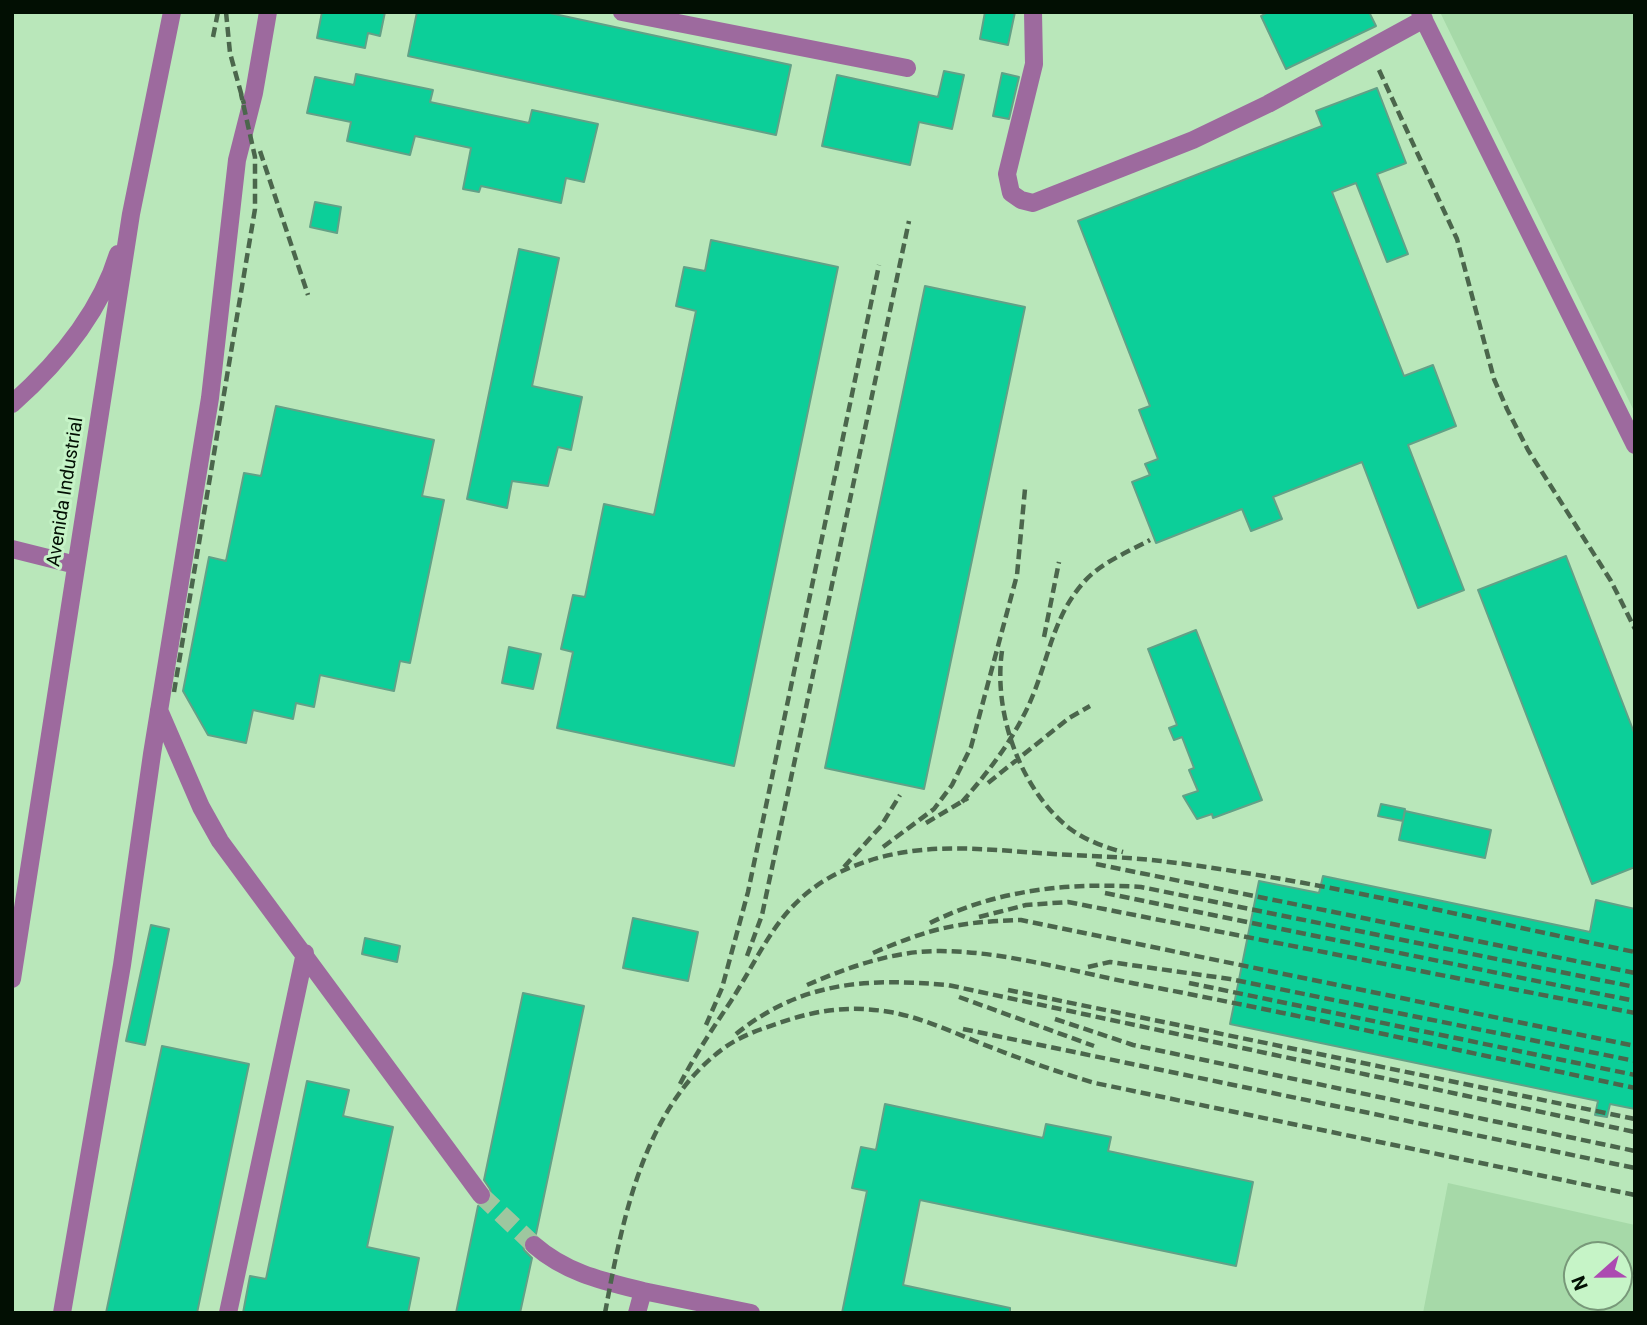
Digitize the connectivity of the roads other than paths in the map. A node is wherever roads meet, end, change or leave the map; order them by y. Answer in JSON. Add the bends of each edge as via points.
{"nodes":[{"id":1,"x":172,"y":12,"type":"edge"},
{"id":2,"x":268,"y":12,"type":"edge"},
{"id":3,"x":622,"y":12,"type":"edge"},
{"id":4,"x":1034,"y":12,"type":"edge"},
{"id":5,"x":1422,"y":16,"type":"edge"},
{"id":6,"x":907,"y":68,"type":"dead end"},
{"id":7,"x":131,"y":214,"type":"junction"},
{"id":8,"x":12,"y":404,"type":"edge"},
{"id":9,"x":1635,"y":445,"type":"edge"},
{"id":10,"x":12,"y":549,"type":"edge"},
{"id":11,"x":76,"y":565,"type":"junction"},
{"id":12,"x":159,"y":710,"type":"junction"},
{"id":13,"x":305,"y":953,"type":"junction"},
{"id":14,"x":12,"y":979,"type":"edge"},
{"id":15,"x":481,"y":1195,"type":"tunnel mouth"},
{"id":16,"x":534,"y":1245,"type":"tunnel mouth"},
{"id":17,"x":643,"y":1291,"type":"junction"},
{"id":18,"x":62,"y":1313,"type":"edge"},
{"id":19,"x":228,"y":1313,"type":"edge"},
{"id":20,"x":637,"y":1313,"type":"edge"},
{"id":21,"x":751,"y":1313,"type":"edge"}],
"edges":[{"from":1,"to":7,"type":"street","name":"Avenida Industrial"},
{"from":2,"to":12,"type":"street","via":[[237,160],[210,398]]},
{"from":3,"to":6,"type":"street"},
{"from":4,"to":5,"type":"street","via":[[1034,64],[1007,174],[1011,193],[1032,202],[1193,140],[1268,104]]},
{"from":5,"to":9,"type":"street"},
{"from":7,"to":8,"type":"street","via":[[116,262],[94,308],[44,375]]},
{"from":7,"to":11,"type":"street","name":"Avenida Industrial"},
{"from":10,"to":11,"type":"street"},
{"from":11,"to":14,"type":"street","name":"Avenida Industrial"},
{"from":12,"to":13,"type":"street","via":[[220,841]]},
{"from":12,"to":18,"type":"street","via":[[122,965]]},
{"from":13,"to":15,"type":"street"},
{"from":13,"to":19,"type":"street"},
{"from":16,"to":17,"type":"street","via":[[572,1271]]},
{"from":17,"to":20,"type":"street"},
{"from":17,"to":21,"type":"street"}]}
